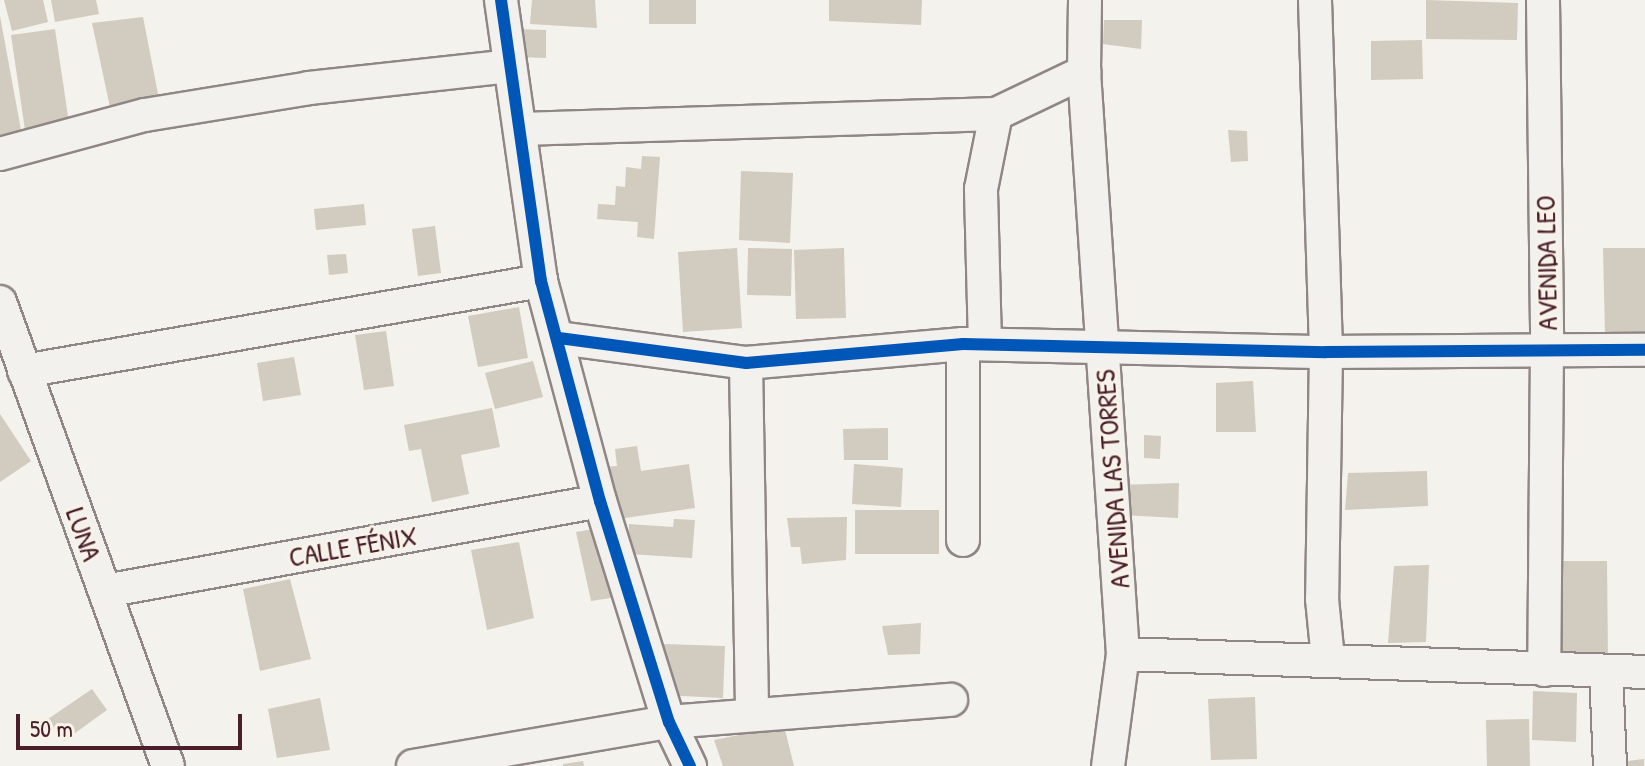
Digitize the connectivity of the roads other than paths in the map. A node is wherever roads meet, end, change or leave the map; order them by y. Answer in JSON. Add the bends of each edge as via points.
{"nodes":[{"id":1,"x":501,"y":0,"type":"edge"},
{"id":2,"x":1085,"y":0,"type":"edge"},
{"id":3,"x":1315,"y":0,"type":"edge"},
{"id":4,"x":1543,"y":0,"type":"edge"},
{"id":5,"x":510,"y":66,"type":"junction"},
{"id":6,"x":1084,"y":72,"type":"junction"},
{"id":7,"x":996,"y":114,"type":"junction"},
{"id":8,"x":521,"y":129,"type":"junction"},
{"id":9,"x":0,"y":154,"type":"edge"},
{"id":10,"x":541,"y":281,"type":"junction"},
{"id":11,"x":0,"y":302,"type":"edge"},
{"id":12,"x":559,"y":338,"type":"junction"},
{"id":13,"x":974,"y":344,"type":"junction"},
{"id":14,"x":1103,"y":349,"type":"junction"},
{"id":15,"x":1547,"y":349,"type":"junction"},
{"id":16,"x":1645,"y":350,"type":"edge"},
{"id":17,"x":1326,"y":352,"type":"junction"},
{"id":18,"x":746,"y":363,"type":"junction"},
{"id":19,"x":24,"y":371,"type":"junction"},
{"id":20,"x":600,"y":501,"type":"junction"},
{"id":21,"x":963,"y":540,"type":"dead end"},
{"id":22,"x":105,"y":591,"type":"junction"},
{"id":23,"x":1123,"y":654,"type":"junction"},
{"id":24,"x":1328,"y":659,"type":"junction"},
{"id":25,"x":1544,"y":670,"type":"junction"},
{"id":26,"x":1606,"y":671,"type":"junction"},
{"id":27,"x":1645,"y":672,"type":"edge"},
{"id":28,"x":951,"y":700,"type":"dead end"},
{"id":29,"x":752,"y":713,"type":"junction"},
{"id":30,"x":669,"y":722,"type":"junction"},
{"id":31,"x":168,"y":766,"type":"edge"},
{"id":32,"x":413,"y":766,"type":"edge"},
{"id":33,"x":690,"y":766,"type":"edge"},
{"id":34,"x":1108,"y":766,"type":"edge"},
{"id":35,"x":1610,"y":766,"type":"edge"}],
"edges":[{"from":1,"to":5,"type":"street"},
{"from":2,"to":6,"type":"street","name":"AVENIDA LAS TORRES"},
{"from":3,"to":17,"type":"street"},
{"from":4,"to":15,"type":"street","name":"AVENIDA LEO"},
{"from":5,"to":8,"type":"street"},
{"from":5,"to":9,"type":"street","via":[[309,88],[145,115]]},
{"from":6,"to":7,"type":"street"},
{"from":6,"to":14,"type":"street","name":"AVENIDA LAS TORRES"},
{"from":7,"to":8,"type":"street"},
{"from":7,"to":13,"type":"street","via":[[981,189]]},
{"from":8,"to":10,"type":"street"},
{"from":10,"to":12,"type":"street"},
{"from":10,"to":19,"type":"street"},
{"from":11,"to":19,"type":"street","name":"LUNA"},
{"from":12,"to":18,"type":"street"},
{"from":12,"to":20,"type":"street"},
{"from":13,"to":14,"type":"street"},
{"from":13,"to":18,"type":"street"},
{"from":13,"to":21,"type":"street"},
{"from":14,"to":17,"type":"street"},
{"from":14,"to":23,"type":"street","name":"AVENIDA LAS TORRES"},
{"from":15,"to":16,"type":"street"},
{"from":15,"to":17,"type":"street"},
{"from":15,"to":25,"type":"street","name":"AVENIDA LEO"},
{"from":17,"to":24,"type":"street","via":[[1322,599]]},
{"from":18,"to":29,"type":"street"},
{"from":19,"to":22,"type":"street","name":"LUNA"},
{"from":20,"to":22,"type":"street","name":"CALLE FÉNIX"},
{"from":20,"to":30,"type":"street"},
{"from":22,"to":31,"type":"street","name":"LUNA"},
{"from":23,"to":24,"type":"street"},
{"from":23,"to":34,"type":"street","name":"AVENIDA LAS TORRES"},
{"from":24,"to":25,"type":"street"},
{"from":25,"to":26,"type":"street"},
{"from":26,"to":27,"type":"street"},
{"from":26,"to":35,"type":"street"},
{"from":28,"to":29,"type":"street"},
{"from":29,"to":30,"type":"street"},
{"from":30,"to":32,"type":"street"},
{"from":30,"to":33,"type":"street"}]}
